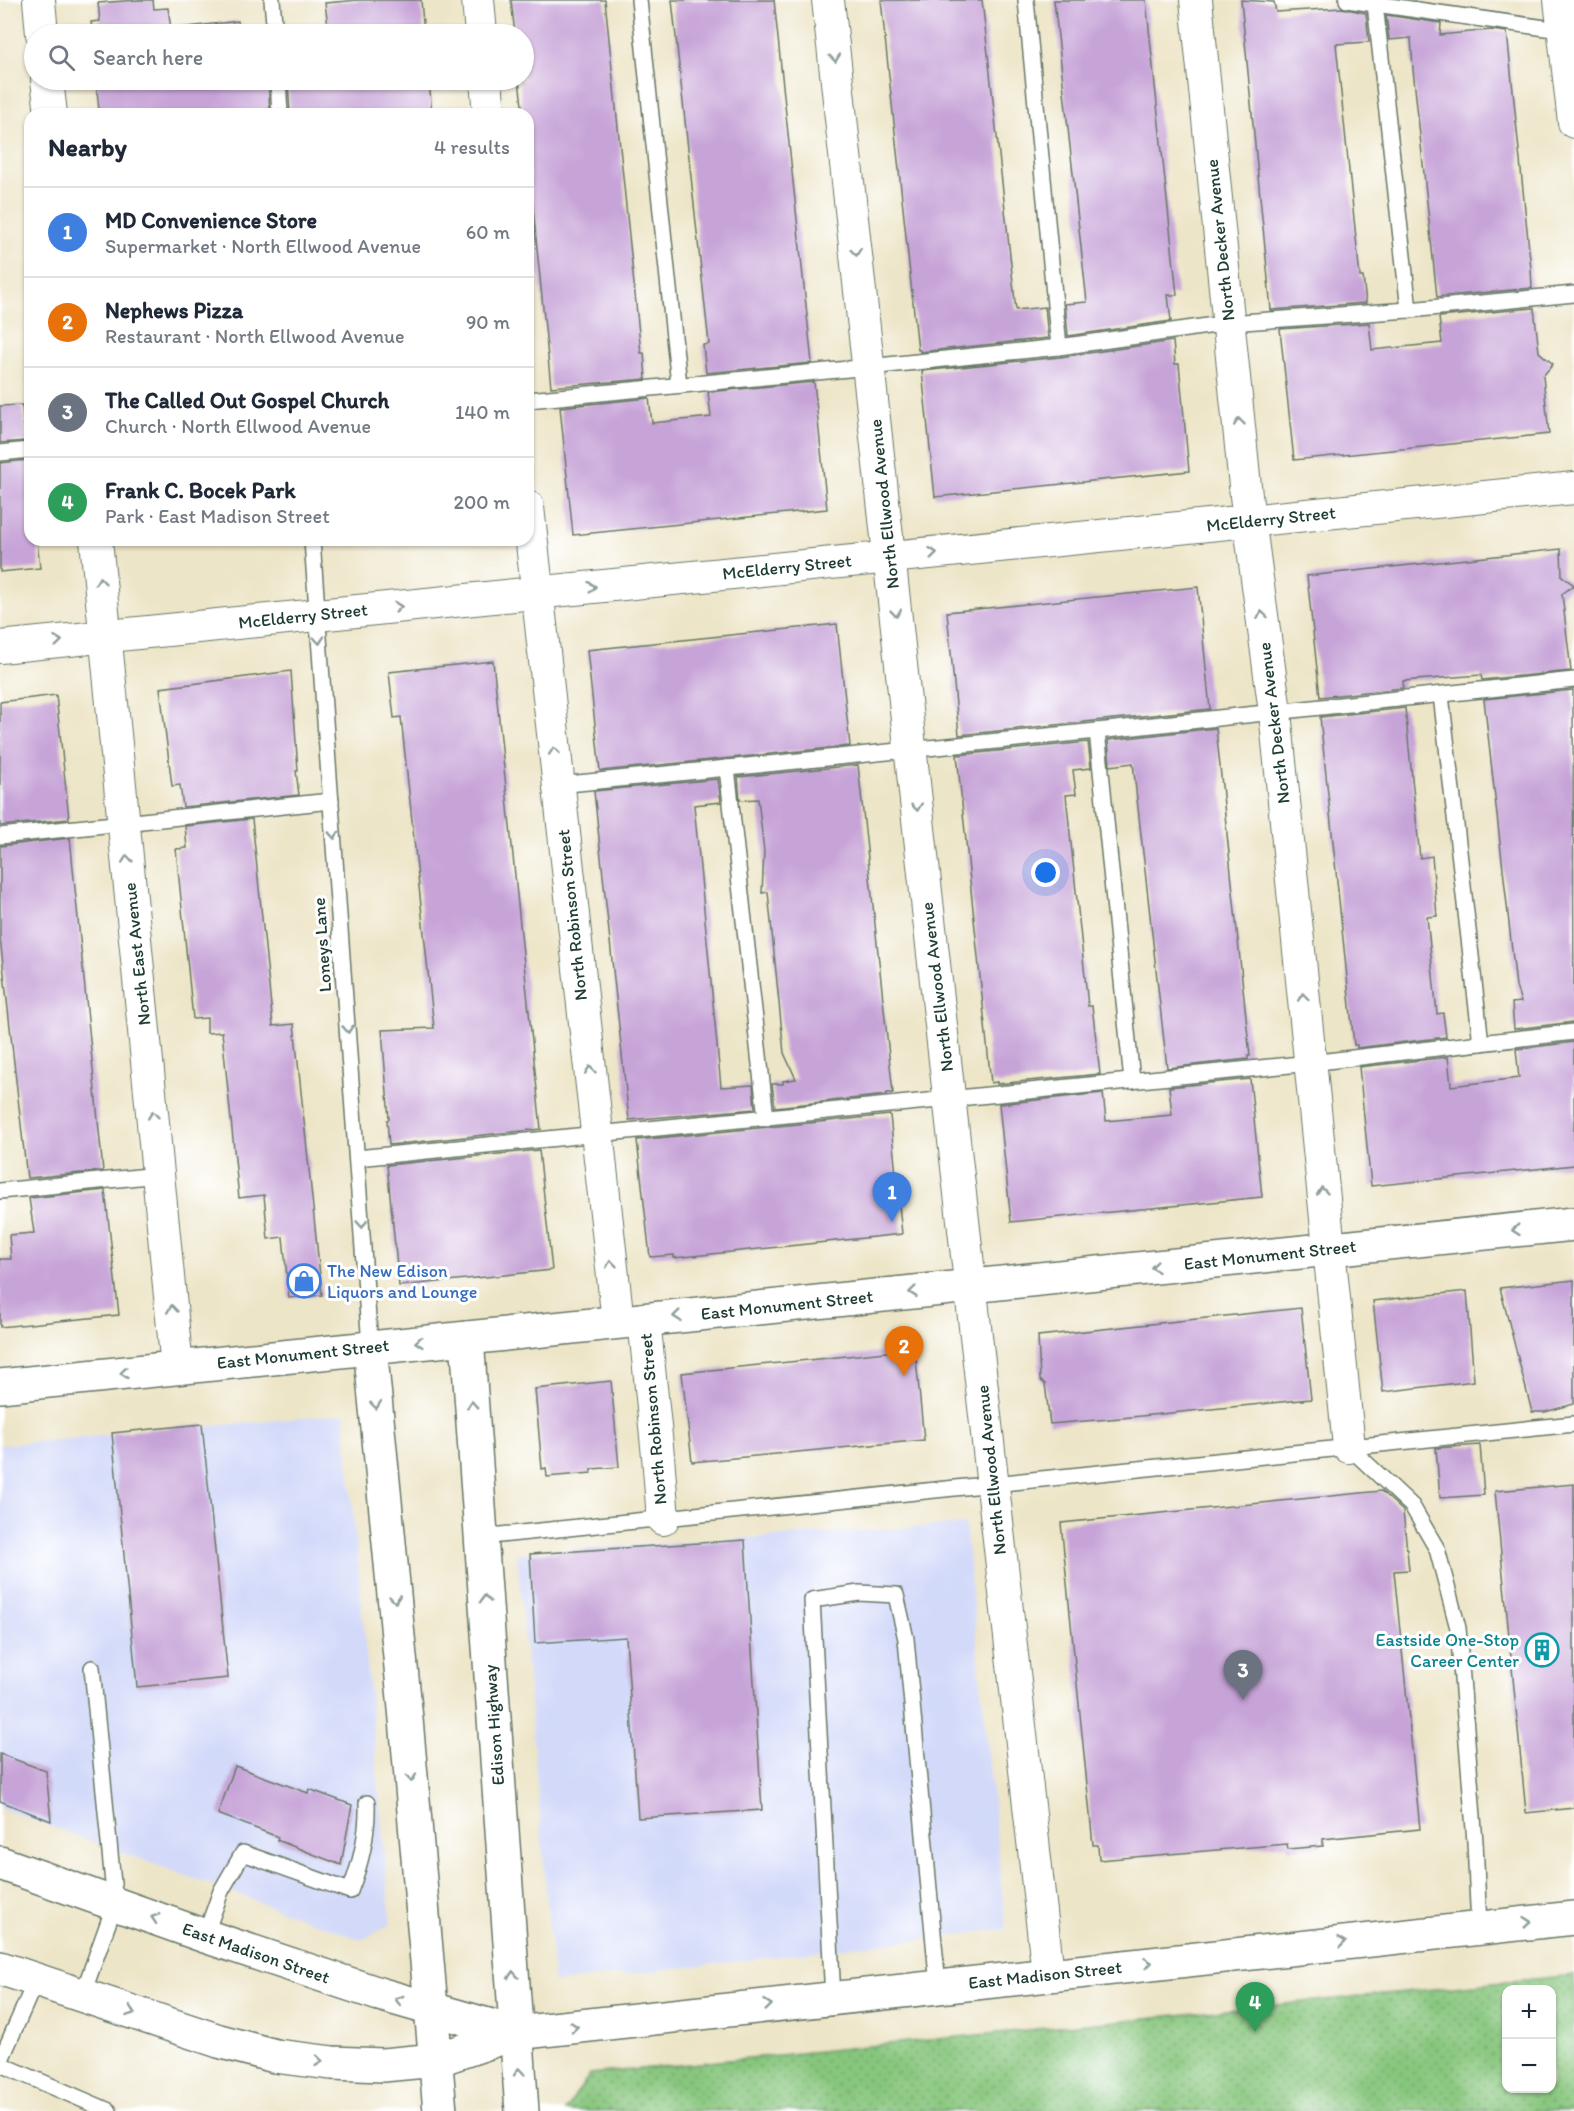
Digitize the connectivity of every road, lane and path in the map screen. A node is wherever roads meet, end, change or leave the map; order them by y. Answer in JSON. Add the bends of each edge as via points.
{"nodes":[{"id":1,"x":39,"y":0,"type":"edge"},
{"id":2,"x":272,"y":0,"type":"edge"},
{"id":3,"x":478,"y":0,"type":"edge"},
{"id":4,"x":639,"y":0,"type":"edge"},
{"id":5,"x":828,"y":0,"type":"edge"},
{"id":6,"x":1026,"y":0,"type":"edge"},
{"id":7,"x":1196,"y":0,"type":"edge"},
{"id":8,"x":1347,"y":0,"type":"edge"},
{"id":9,"x":1560,"y":0,"type":"edge"},
{"id":10,"x":1375,"y":4,"type":"junction"},
{"id":11,"x":41,"y":24,"type":"edge"},
{"id":12,"x":273,"y":24,"type":"edge"},
{"id":13,"x":480,"y":24,"type":"edge"},
{"id":14,"x":1569,"y":31,"type":"edge"},
{"id":15,"x":48,"y":90,"type":"edge"},
{"id":16,"x":279,"y":90,"type":"edge"},
{"id":17,"x":487,"y":90,"type":"edge"},
{"id":18,"x":50,"y":108,"type":"edge"},
{"id":19,"x":280,"y":108,"type":"edge"},
{"id":20,"x":488,"y":108,"type":"edge"},
{"id":21,"x":1574,"y":122,"type":"edge"},
{"id":22,"x":1574,"y":294,"type":"edge"},
{"id":23,"x":1409,"y":310,"type":"junction"},
{"id":24,"x":1229,"y":323,"type":"junction"},
{"id":25,"x":1059,"y":346,"type":"junction"},
{"id":26,"x":869,"y":367,"type":"junction"},
{"id":27,"x":679,"y":385,"type":"junction"},
{"id":28,"x":534,"y":399,"type":"edge"},
{"id":29,"x":24,"y":451,"type":"edge"},
{"id":30,"x":0,"y":453,"type":"edge"},
{"id":31,"x":1574,"y":488,"type":"edge"},
{"id":32,"x":1249,"y":521,"type":"junction"},
{"id":33,"x":97,"y":546,"type":"edge"},
{"id":34,"x":312,"y":546,"type":"edge"},
{"id":35,"x":532,"y":546,"type":"edge"},
{"id":36,"x":890,"y":557,"type":"junction"},
{"id":37,"x":537,"y":593,"type":"junction"},
{"id":38,"x":317,"y":615,"type":"junction"},
{"id":39,"x":105,"y":636,"type":"junction"},
{"id":40,"x":0,"y":647,"type":"edge"},
{"id":41,"x":1574,"y":680,"type":"edge"},
{"id":42,"x":1441,"y":695,"type":"junction"},
{"id":43,"x":1275,"y":712,"type":"junction"},
{"id":44,"x":1097,"y":731,"type":"junction"},
{"id":45,"x":910,"y":750,"type":"junction"},
{"id":46,"x":727,"y":768,"type":"junction"},
{"id":47,"x":558,"y":785,"type":"junction"},
{"id":48,"x":331,"y":801,"type":"junction"},
{"id":49,"x":124,"y":823,"type":"junction"},
{"id":50,"x":0,"y":836,"type":"edge"},
{"id":51,"x":1574,"y":1032,"type":"edge"},
{"id":52,"x":1481,"y":1043,"type":"junction"},
{"id":53,"x":1310,"y":1063,"type":"junction"},
{"id":54,"x":1132,"y":1081,"type":"junction"},
{"id":55,"x":950,"y":1100,"type":"junction"},
{"id":56,"x":766,"y":1118,"type":"junction"},
{"id":57,"x":597,"y":1134,"type":"junction"},
{"id":58,"x":357,"y":1158,"type":"junction"},
{"id":59,"x":158,"y":1175,"type":"junction"},
{"id":60,"x":0,"y":1191,"type":"edge"},
{"id":61,"x":1574,"y":1224,"type":"edge"},
{"id":62,"x":1328,"y":1249,"type":"junction"},
{"id":63,"x":971,"y":1287,"type":"junction"},
{"id":64,"x":631,"y":1321,"type":"junction"},
{"id":65,"x":467,"y":1338,"type":"junction"},
{"id":66,"x":370,"y":1346,"type":"junction"},
{"id":67,"x":177,"y":1368,"type":"junction"},
{"id":68,"x":0,"y":1386,"type":"edge"},
{"id":69,"x":1574,"y":1424,"type":"edge"},
{"id":70,"x":1349,"y":1447,"type":"junction"},
{"id":71,"x":993,"y":1484,"type":"junction"},
{"id":72,"x":663,"y":1519,"type":"junction"},
{"id":73,"x":481,"y":1537,"type":"junction"},
{"id":74,"x":92,"y":1668,"type":"dead end"},
{"id":75,"x":367,"y":1803,"type":"dead end"},
{"id":76,"x":0,"y":1863,"type":"edge"},
{"id":77,"x":114,"y":1904,"type":"junction"},
{"id":78,"x":1574,"y":1918,"type":"edge"},
{"id":79,"x":1479,"y":1927,"type":"junction"},
{"id":80,"x":205,"y":1936,"type":"junction"},
{"id":81,"x":0,"y":1968,"type":"edge"},
{"id":82,"x":1048,"y":1974,"type":"junction"},
{"id":83,"x":36,"y":1980,"type":"junction"},
{"id":84,"x":938,"y":1987,"type":"junction"},
{"id":85,"x":82,"y":1996,"type":"junction"},
{"id":86,"x":833,"y":1998,"type":"junction"},
{"id":87,"x":431,"y":2009,"type":"junction"},
{"id":88,"x":516,"y":2033,"type":"junction"},
{"id":89,"x":436,"y":2060,"type":"junction"},
{"id":90,"x":0,"y":2063,"type":"edge"},
{"id":91,"x":109,"y":2111,"type":"edge"},
{"id":92,"x":441,"y":2111,"type":"edge"},
{"id":93,"x":522,"y":2111,"type":"edge"}],
"edges":[{"from":1,"to":11,"type":"street"},
{"from":2,"to":12,"type":"lane"},
{"from":3,"to":13,"type":"street"},
{"from":4,"to":27,"type":"lane"},
{"from":5,"to":26,"type":"street","name":"North Ellwood Avenue","one_way":true},
{"from":6,"to":25,"type":"lane"},
{"from":7,"to":24,"type":"street","name":"North Decker Avenue"},
{"from":8,"to":10,"type":"lane"},
{"from":9,"to":14,"type":"street"},
{"from":10,"to":14,"type":"lane"},
{"from":10,"to":23,"type":"lane"},
{"from":14,"to":21,"type":"street"},
{"from":15,"to":18,"type":"street"},
{"from":16,"to":19,"type":"lane"},
{"from":17,"to":20,"type":"street"},
{"from":22,"to":23,"type":"lane"},
{"from":23,"to":24,"type":"lane"},
{"from":24,"to":25,"type":"lane"},
{"from":32,"to":24,"type":"street","name":"North Decker Avenue","one_way":true},
{"from":25,"to":26,"type":"lane"},
{"from":26,"to":27,"type":"lane"},
{"from":26,"to":36,"type":"street","name":"North Ellwood Avenue"},
{"from":27,"to":28,"type":"lane"},
{"from":29,"to":30,"type":"lane"},
{"from":31,"to":32,"type":"street","name":"McElderry Street"},
{"from":36,"to":32,"type":"street","name":"McElderry Street","one_way":true},
{"from":43,"to":32,"type":"street","name":"North Decker Avenue","one_way":true},
{"from":39,"to":33,"type":"street","name":"North East Avenue","one_way":true},
{"from":34,"to":38,"type":"lane","name":"Loneys Lane"},
{"from":35,"to":37,"type":"street","name":"North Robinson Street"},
{"from":37,"to":36,"type":"street","name":"McElderry Street","one_way":true},
{"from":36,"to":45,"type":"street","name":"North Ellwood Avenue","one_way":true},
{"from":38,"to":37,"type":"street","name":"McElderry Street","one_way":true},
{"from":47,"to":37,"type":"street","name":"North Robinson Street","one_way":true},
{"from":38,"to":39,"type":"street","name":"McElderry Street"},
{"from":38,"to":48,"type":"lane","name":"Loneys Lane","one_way":true},
{"from":40,"to":39,"type":"street","name":"McElderry Street","one_way":true},
{"from":39,"to":49,"type":"street","name":"North East Avenue"},
{"from":41,"to":42,"type":"lane"},
{"from":42,"to":43,"type":"lane"},
{"from":42,"to":52,"type":"lane"},
{"from":43,"to":44,"type":"lane"},
{"from":53,"to":43,"type":"street","name":"North Decker Avenue","one_way":true},
{"from":44,"to":45,"type":"lane"},
{"from":44,"to":54,"type":"lane"},
{"from":45,"to":46,"type":"lane"},
{"from":45,"to":55,"type":"street","name":"North Ellwood Avenue","one_way":true},
{"from":46,"to":47,"type":"lane"},
{"from":46,"to":56,"type":"lane"},
{"from":57,"to":47,"type":"street","name":"North Robinson Street","one_way":true},
{"from":48,"to":49,"type":"lane"},
{"from":48,"to":58,"type":"lane","name":"Loneys Lane","one_way":true},
{"from":49,"to":50,"type":"lane"},
{"from":59,"to":49,"type":"street","name":"North East Avenue","one_way":true},
{"from":51,"to":52,"type":"lane"},
{"from":52,"to":53,"type":"lane"},
{"from":53,"to":54,"type":"lane"},
{"from":62,"to":53,"type":"street","name":"North Decker Avenue","one_way":true},
{"from":54,"to":55,"type":"lane"},
{"from":55,"to":56,"type":"lane"},
{"from":55,"to":63,"type":"street","name":"North Ellwood Avenue"},
{"from":56,"to":57,"type":"lane"},
{"from":57,"to":58,"type":"lane"},
{"from":64,"to":57,"type":"street","name":"North Robinson Street","one_way":true},
{"from":58,"to":66,"type":"lane","name":"Loneys Lane","one_way":true},
{"from":59,"to":60,"type":"lane"},
{"from":67,"to":59,"type":"street","name":"North East Avenue","one_way":true},
{"from":61,"to":62,"type":"main road","name":"East Monument Street","one_way":true},
{"from":62,"to":63,"type":"main road","name":"East Monument Street","one_way":true},
{"from":62,"to":70,"type":"street","name":"North Decker Avenue"},
{"from":63,"to":64,"type":"main road","name":"East Monument Street","one_way":true},
{"from":63,"to":71,"type":"street","name":"North Ellwood Avenue"},
{"from":64,"to":65,"type":"main road","name":"East Monument Street"},
{"from":64,"to":72,"type":"street","name":"North Robinson Street","via":[[657,1445]]},
{"from":65,"to":66,"type":"main road","name":"East Monument Street","one_way":true},
{"from":73,"to":65,"type":"main road","name":"Edison Highway","one_way":true},
{"from":66,"to":67,"type":"main road","name":"East Monument Street"},
{"from":66,"to":87,"type":"main road","one_way":true},
{"from":67,"to":68,"type":"main road","name":"East Monument Street","one_way":true},
{"from":69,"to":70,"type":"lane"},
{"from":70,"to":71,"type":"lane"},
{"from":70,"to":79,"type":"lane","via":[[1412,1506],[1437,1549],[1458,1628]]},
{"from":71,"to":72,"type":"lane"},
{"from":71,"to":82,"type":"street","name":"North Ellwood Avenue"},
{"from":72,"to":73,"type":"lane"},
{"from":88,"to":73,"type":"main road","name":"Edison Highway","one_way":true},
{"from":74,"to":77,"type":"lane"},
{"from":75,"to":80,"type":"lane","via":[[361,1863],[350,1891],[243,1853],[222,1891]]},
{"from":76,"to":77,"type":"main road","name":"East Madison Street"},
{"from":80,"to":77,"type":"main road","name":"East Madison Street","one_way":true},
{"from":77,"to":85,"type":"lane"},
{"from":79,"to":78,"type":"main road","name":"East Madison Street","one_way":true},
{"from":82,"to":79,"type":"main road","name":"East Madison Street","one_way":true},
{"from":87,"to":80,"type":"main road","name":"East Madison Street","one_way":true},
{"from":81,"to":83,"type":"main road","name":"East Madison Street"},
{"from":82,"to":84,"type":"main road","name":"East Madison Street"},
{"from":83,"to":85,"type":"main road","name":"East Madison Street"},
{"from":83,"to":90,"type":"lane"},
{"from":84,"to":86,"type":"main road","name":"East Madison Street"},
{"from":84,"to":86,"type":"lane","via":[[906,1639],[896,1595],[859,1593],[812,1600]]},
{"from":85,"to":89,"type":"main road","name":"East Madison Street","one_way":true,"via":[[219,2042],[275,2056],[383,2065]]},
{"from":88,"to":86,"type":"main road","name":"East Madison Street","one_way":true},
{"from":87,"to":88,"type":"main road","name":"East Madison Street"},
{"from":87,"to":89,"type":"main road"},
{"from":88,"to":89,"type":"main road","name":"East Madison Street"},
{"from":93,"to":88,"type":"main road","name":"Edison Highway","one_way":true},
{"from":89,"to":92,"type":"main road"},
{"from":90,"to":91,"type":"lane"}]}
